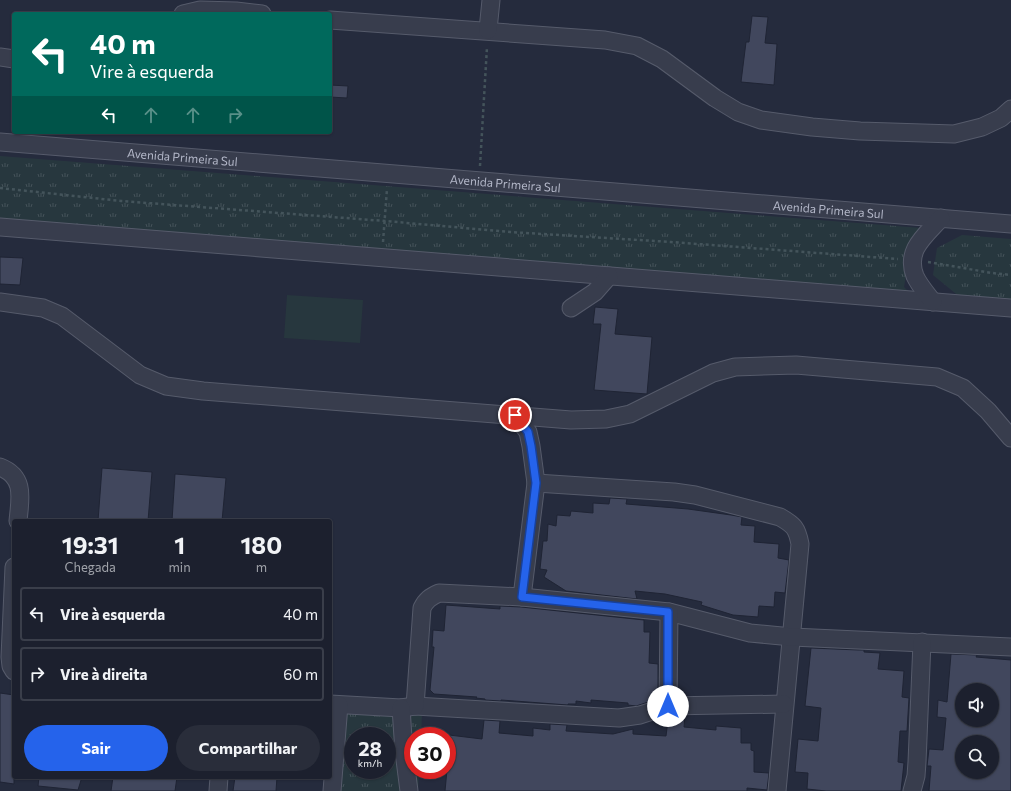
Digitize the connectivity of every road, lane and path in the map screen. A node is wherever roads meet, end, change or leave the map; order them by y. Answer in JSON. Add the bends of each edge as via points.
{"nodes":[{"id":1,"x":491,"y":0,"type":"edge"},
{"id":2,"x":192,"y":12,"type":"edge"},
{"id":3,"x":245,"y":12,"type":"edge"},
{"id":4,"x":332,"y":20,"type":"edge"},
{"id":5,"x":488,"y":30,"type":"junction"},
{"id":6,"x":0,"y":57,"type":"edge"},
{"id":7,"x":12,"y":59,"type":"edge"},
{"id":8,"x":1011,"y":110,"type":"edge"},
{"id":9,"x":23,"y":138,"type":"edge"},
{"id":10,"x":0,"y":142,"type":"edge"},
{"id":11,"x":388,"y":174,"type":"junction"},
{"id":12,"x":479,"y":182,"type":"junction"},
{"id":13,"x":0,"y":188,"type":"edge"},
{"id":14,"x":941,"y":218,"type":"junction"},
{"id":15,"x":385,"y":221,"type":"junction"},
{"id":16,"x":1011,"y":224,"type":"edge"},
{"id":17,"x":0,"y":227,"type":"edge"},
{"id":18,"x":381,"y":258,"type":"junction"},
{"id":19,"x":911,"y":260,"type":"junction"},
{"id":20,"x":1011,"y":274,"type":"edge"},
{"id":21,"x":609,"y":276,"type":"junction"},
{"id":22,"x":0,"y":302,"type":"edge"},
{"id":23,"x":933,"y":302,"type":"junction"},
{"id":24,"x":571,"y":308,"type":"dead end"},
{"id":25,"x":1011,"y":308,"type":"edge"},
{"id":26,"x":515,"y":415,"type":"junction"},
{"id":27,"x":1011,"y":438,"type":"edge"},
{"id":28,"x":0,"y":467,"type":"edge"},
{"id":29,"x":536,"y":483,"type":"junction"},
{"id":30,"x":18,"y":519,"type":"edge"},
{"id":31,"x":9,"y":577,"type":"edge"},
{"id":32,"x":522,"y":597,"type":"junction"},
{"id":33,"x":668,"y":612,"type":"junction"},
{"id":34,"x":792,"y":637,"type":"junction"},
{"id":35,"x":922,"y":642,"type":"junction"},
{"id":36,"x":1011,"y":647,"type":"edge"},
{"id":37,"x":12,"y":668,"type":"edge"},
{"id":38,"x":784,"y":704,"type":"junction"},
{"id":39,"x":334,"y":705,"type":"edge"},
{"id":40,"x":668,"y":706,"type":"junction"},
{"id":41,"x":408,"y":707,"type":"junction"},
{"id":42,"x":219,"y":779,"type":"edge"},
{"id":43,"x":218,"y":791,"type":"edge"},
{"id":44,"x":332,"y":791,"type":"edge"},
{"id":45,"x":409,"y":791,"type":"edge"},
{"id":46,"x":777,"y":791,"type":"edge"},
{"id":47,"x":912,"y":791,"type":"edge"}],
"edges":[{"from":1,"to":5,"type":"street"},
{"from":2,"to":3,"type":"street"},
{"from":4,"to":5,"type":"street"},
{"from":5,"to":8,"type":"street","via":[[605,40],[637,46],[662,58],[738,112],[761,120],[826,128],[954,134],[982,127]]},
{"from":5,"to":12,"type":"path"},
{"from":6,"to":7,"type":"street"},
{"from":9,"to":10,"type":"street","name":"Avenida Primeira Sul"},
{"from":9,"to":11,"type":"street","name":"Avenida Primeira Sul"},
{"from":11,"to":12,"type":"street","name":"Avenida Primeira Sul"},
{"from":11,"to":15,"type":"path"},
{"from":12,"to":14,"type":"street","name":"Avenida Primeira Sul"},
{"from":13,"to":15,"type":"path","via":[[121,201]]},
{"from":14,"to":16,"type":"street","name":"Avenida Primeira Sul"},
{"from":14,"to":19,"type":"street","via":[[919,242]]},
{"from":15,"to":18,"type":"path"},
{"from":15,"to":19,"type":"path"},
{"from":17,"to":18,"type":"street"},
{"from":18,"to":21,"type":"street"},
{"from":19,"to":20,"type":"path"},
{"from":19,"to":23,"type":"street","via":[[916,277]]},
{"from":21,"to":23,"type":"street"},
{"from":21,"to":24,"type":"street","via":[[595,292]]},
{"from":22,"to":26,"type":"street","via":[[43,308],[62,316],[140,375],[166,386]]},
{"from":23,"to":25,"type":"street"},
{"from":26,"to":27,"type":"street","via":[[571,420],[606,419],[630,414],[713,373],[735,367],[796,365],[937,377],[963,388],[988,411]]},
{"from":26,"to":29,"type":"street","via":[[528,432]]},
{"from":28,"to":30,"type":"street","via":[[13,474],[19,484]]},
{"from":29,"to":32,"type":"street"},
{"from":29,"to":34,"type":"street","via":[[695,495],[780,517],[790,523],[798,531],[800,544]]},
{"from":31,"to":37,"type":"street"},
{"from":32,"to":33,"type":"street"},
{"from":32,"to":41,"type":"street","via":[[439,593],[426,600],[422,608]]},
{"from":33,"to":34,"type":"street","via":[[738,630]]},
{"from":33,"to":40,"type":"street"},
{"from":34,"to":35,"type":"street"},
{"from":34,"to":38,"type":"street"},
{"from":35,"to":36,"type":"street"},
{"from":35,"to":47,"type":"street","via":[[917,762]]},
{"from":38,"to":40,"type":"street"},
{"from":38,"to":46,"type":"street"},
{"from":39,"to":41,"type":"street"},
{"from":39,"to":44,"type":"street"},
{"from":40,"to":41,"type":"street","via":[[640,715],[619,718]]},
{"from":41,"to":45,"type":"street","via":[[404,752]]},
{"from":42,"to":43,"type":"street"}]}
